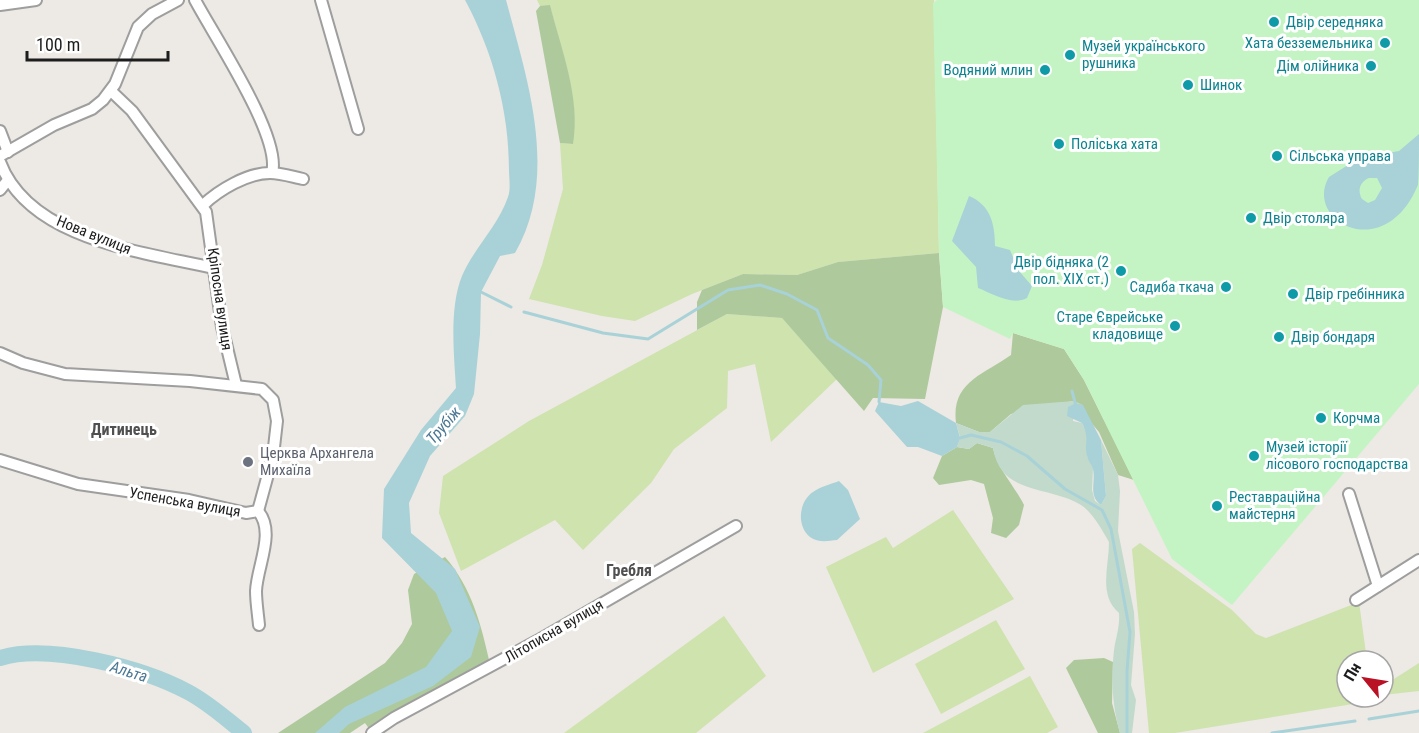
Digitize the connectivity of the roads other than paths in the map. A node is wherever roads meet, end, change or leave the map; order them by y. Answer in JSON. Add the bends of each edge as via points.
{"nodes":[{"id":1,"x":36,"y":0,"type":"edge"},
{"id":2,"x":178,"y":0,"type":"edge"},
{"id":3,"x":195,"y":0,"type":"edge"},
{"id":4,"x":321,"y":0,"type":"edge"},
{"id":5,"x":0,"y":4,"type":"edge"},
{"id":6,"x":111,"y":91,"type":"junction"},
{"id":7,"x":358,"y":129,"type":"dead end"},
{"id":8,"x":0,"y":131,"type":"edge"},
{"id":9,"x":4,"y":154,"type":"edge"},
{"id":10,"x":0,"y":162,"type":"edge"},
{"id":11,"x":272,"y":173,"type":"junction"},
{"id":12,"x":303,"y":179,"type":"dead end"},
{"id":13,"x":8,"y":180,"type":"junction"},
{"id":14,"x":0,"y":190,"type":"edge"},
{"id":15,"x":202,"y":205,"type":"junction"},
{"id":16,"x":213,"y":268,"type":"junction"},
{"id":17,"x":0,"y":353,"type":"edge"},
{"id":18,"x":236,"y":385,"type":"junction"},
{"id":19,"x":0,"y":460,"type":"edge"},
{"id":20,"x":1349,"y":494,"type":"dead end"},
{"id":21,"x":258,"y":512,"type":"junction"},
{"id":22,"x":736,"y":526,"type":"dead end"},
{"id":23,"x":1419,"y":560,"type":"edge"},
{"id":24,"x":1378,"y":585,"type":"junction"},
{"id":25,"x":1356,"y":600,"type":"dead end"},
{"id":26,"x":259,"y":625,"type":"dead end"},
{"id":27,"x":372,"y":733,"type":"edge"}],
"edges":[{"from":1,"to":5,"type":"street"},
{"from":2,"to":6,"type":"street","via":[[138,27]]},
{"from":3,"to":11,"type":"street","via":[[266,132],[274,159]]},
{"from":4,"to":7,"type":"street"},
{"from":6,"to":9,"type":"street","via":[[92,109],[59,122]]},
{"from":6,"to":15,"type":"street","name":"Кріпосна вулиця","via":[[132,111]]},
{"from":8,"to":9,"type":"street"},
{"from":10,"to":13,"type":"street","name":"Нова вулиця"},
{"from":11,"to":12,"type":"street"},
{"from":11,"to":15,"type":"street","via":[[226,188]]},
{"from":13,"to":14,"type":"street"},
{"from":13,"to":16,"type":"street","name":"Нова вулиця","via":[[29,202],[65,226],[140,253]]},
{"from":15,"to":16,"type":"street","name":"Кріпосна вулиця","via":[[210,228]]},
{"from":16,"to":18,"type":"street","name":"Кріпосна вулиця"},
{"from":17,"to":18,"type":"street","via":[[65,374]]},
{"from":18,"to":21,"type":"street","via":[[262,389],[275,406],[275,442]]},
{"from":19,"to":21,"type":"street","name":"Успенська вулиця","via":[[78,484],[200,502],[240,513]]},
{"from":20,"to":24,"type":"street"},
{"from":21,"to":26,"type":"street","name":"Успенська вулиця","via":[[266,532],[256,591]]},
{"from":22,"to":27,"type":"street","name":"Літописна вулиця"},
{"from":23,"to":24,"type":"street"},
{"from":24,"to":25,"type":"street"}]}
